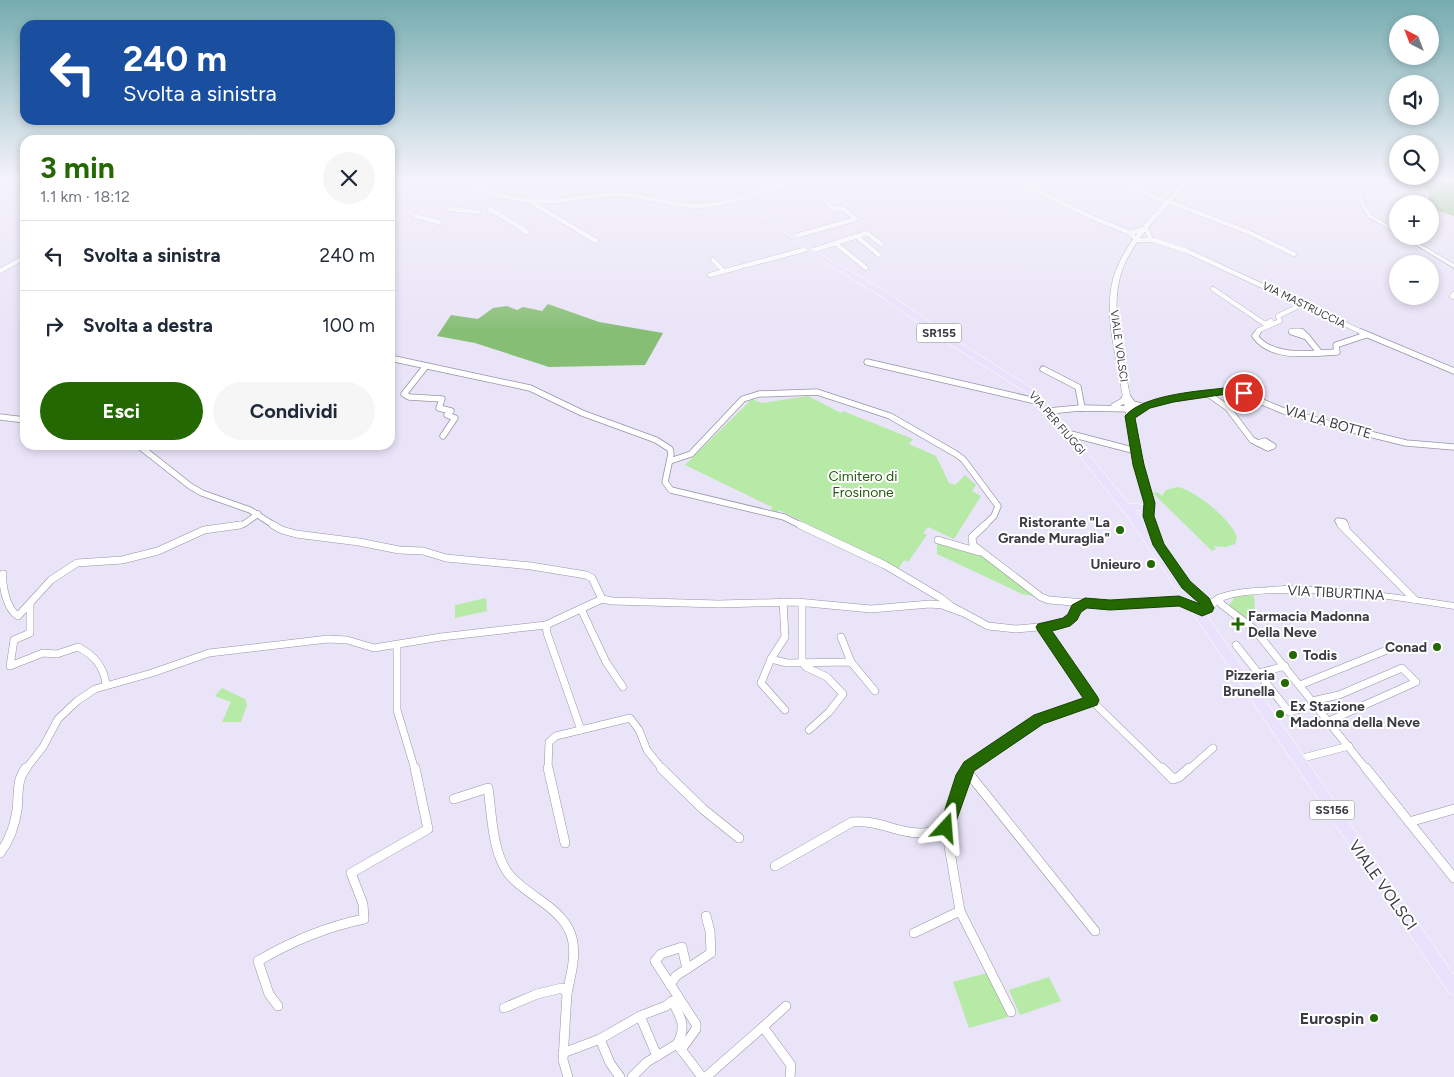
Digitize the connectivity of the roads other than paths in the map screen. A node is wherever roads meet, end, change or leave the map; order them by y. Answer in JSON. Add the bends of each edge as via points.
{"nodes":[{"id":1,"x":524,"y":230,"type":"edge"},
{"id":2,"x":581,"y":230,"type":"edge"},
{"id":3,"x":784,"y":230,"type":"edge"},
{"id":4,"x":816,"y":230,"type":"edge"},
{"id":5,"x":1125,"y":230,"type":"edge"},
{"id":6,"x":1145,"y":230,"type":"edge"},
{"id":7,"x":1243,"y":230,"type":"edge"},
{"id":8,"x":527,"y":232,"type":"dead end"},
{"id":9,"x":1130,"y":232,"type":"junction"},
{"id":10,"x":1141,"y":235,"type":"junction"},
{"id":11,"x":856,"y":236,"type":"junction"},
{"id":12,"x":792,"y":237,"type":"junction"},
{"id":13,"x":1152,"y":239,"type":"junction"},
{"id":14,"x":596,"y":242,"type":"dead end"},
{"id":15,"x":835,"y":243,"type":"junction"},
{"id":16,"x":881,"y":244,"type":"dead end"},
{"id":17,"x":1418,"y":245,"type":"edge"},
{"id":18,"x":809,"y":250,"type":"junction"},
{"id":19,"x":1294,"y":254,"type":"dead end"},
{"id":20,"x":879,"y":255,"type":"dead end"},
{"id":21,"x":20,"y":260,"type":"edge"},
{"id":22,"x":713,"y":260,"type":"dead end"},
{"id":23,"x":1454,"y":266,"type":"edge"},
{"id":24,"x":866,"y":268,"type":"dead end"},
{"id":25,"x":0,"y":271,"type":"edge"},
{"id":26,"x":724,"y":272,"type":"junction"},
{"id":27,"x":710,"y":275,"type":"dead end"},
{"id":28,"x":1213,"y":289,"type":"dead end"},
{"id":29,"x":1303,"y":304,"type":"junction"},
{"id":30,"x":1278,"y":316,"type":"junction"},
{"id":31,"x":1366,"y":335,"type":"junction"},
{"id":32,"x":1307,"y":337,"type":"dead end"},
{"id":33,"x":1319,"y":352,"type":"junction"},
{"id":34,"x":395,"y":359,"type":"edge"},
{"id":35,"x":867,"y":362,"type":"dead end"},
{"id":36,"x":426,"y":366,"type":"junction"},
{"id":37,"x":1043,"y":369,"type":"dead end"},
{"id":38,"x":1454,"y":372,"type":"edge"},
{"id":39,"x":1208,"y":394,"type":"junction"},
{"id":40,"x":1126,"y":395,"type":"junction"},
{"id":41,"x":1040,"y":402,"type":"junction"},
{"id":42,"x":1144,"y":406,"type":"junction"},
{"id":43,"x":1082,"y":408,"type":"junction"},
{"id":44,"x":1124,"y":409,"type":"junction"},
{"id":45,"x":1049,"y":411,"type":"junction"},
{"id":46,"x":0,"y":416,"type":"edge"},
{"id":47,"x":20,"y":419,"type":"edge"},
{"id":48,"x":1067,"y":433,"type":"junction"},
{"id":49,"x":443,"y":436,"type":"dead end"},
{"id":50,"x":1258,"y":443,"type":"dead end"},
{"id":51,"x":1454,"y":447,"type":"edge"},
{"id":52,"x":144,"y":450,"type":"edge"},
{"id":53,"x":1136,"y":451,"type":"junction"},
{"id":54,"x":670,"y":452,"type":"junction"},
{"id":55,"x":680,"y":457,"type":"junction"},
{"id":56,"x":670,"y":461,"type":"junction"},
{"id":57,"x":1142,"y":476,"type":"junction"},
{"id":58,"x":1134,"y":511,"type":"junction"},
{"id":59,"x":258,"y":514,"type":"junction"},
{"id":60,"x":1149,"y":514,"type":"junction"},
{"id":61,"x":1346,"y":530,"type":"dead end"},
{"id":62,"x":938,"y":540,"type":"dead end"},
{"id":63,"x":980,"y":552,"type":"junction"},
{"id":64,"x":4,"y":574,"type":"dead end"},
{"id":65,"x":1185,"y":588,"type":"junction"},
{"id":66,"x":2,"y":593,"type":"edge"},
{"id":67,"x":602,"y":599,"type":"junction"},
{"id":68,"x":1415,"y":600,"type":"junction"},
{"id":69,"x":1172,"y":601,"type":"junction"},
{"id":70,"x":1220,"y":601,"type":"junction"},
{"id":71,"x":783,"y":602,"type":"junction"},
{"id":72,"x":802,"y":603,"type":"junction"},
{"id":73,"x":1085,"y":603,"type":"junction"},
{"id":74,"x":30,"y":604,"type":"junction"},
{"id":75,"x":1194,"y":606,"type":"junction"},
{"id":76,"x":1454,"y":606,"type":"edge"},
{"id":77,"x":1209,"y":607,"type":"junction"},
{"id":78,"x":581,"y":609,"type":"junction"},
{"id":79,"x":961,"y":612,"type":"junction"},
{"id":80,"x":546,"y":624,"type":"junction"},
{"id":81,"x":1043,"y":627,"type":"junction"},
{"id":82,"x":1212,"y":632,"type":"junction"},
{"id":83,"x":841,"y":637,"type":"dead end"},
{"id":84,"x":1236,"y":645,"type":"dead end"},
{"id":85,"x":397,"y":646,"type":"junction"},
{"id":86,"x":1387,"y":650,"type":"dead end"},
{"id":87,"x":771,"y":659,"type":"junction"},
{"id":88,"x":802,"y":662,"type":"junction"},
{"id":89,"x":851,"y":662,"type":"junction"},
{"id":90,"x":1285,"y":666,"type":"junction"},
{"id":91,"x":1259,"y":673,"type":"junction"},
{"id":92,"x":106,"y":685,"type":"junction"},
{"id":93,"x":1300,"y":685,"type":"junction"},
{"id":94,"x":624,"y":687,"type":"dead end"},
{"id":95,"x":875,"y":691,"type":"dead end"},
{"id":96,"x":1092,"y":700,"type":"junction"},
{"id":97,"x":1314,"y":703,"type":"junction"},
{"id":98,"x":785,"y":710,"type":"dead end"},
{"id":99,"x":1328,"y":721,"type":"junction"},
{"id":100,"x":581,"y":730,"type":"junction"},
{"id":101,"x":809,"y":730,"type":"dead end"},
{"id":102,"x":1349,"y":746,"type":"junction"},
{"id":103,"x":1213,"y":748,"type":"dead end"},
{"id":104,"x":1298,"y":760,"type":"junction"},
{"id":105,"x":966,"y":770,"type":"junction"},
{"id":106,"x":454,"y":799,"type":"dead end"},
{"id":107,"x":1454,"y":809,"type":"edge"},
{"id":108,"x":1409,"y":822,"type":"junction"},
{"id":109,"x":946,"y":828,"type":"junction"},
{"id":110,"x":739,"y":838,"type":"dead end"},
{"id":111,"x":565,"y":844,"type":"dead end"},
{"id":112,"x":0,"y":853,"type":"edge"},
{"id":113,"x":775,"y":866,"type":"dead end"},
{"id":114,"x":1454,"y":878,"type":"edge"},
{"id":115,"x":960,"y":911,"type":"junction"},
{"id":116,"x":706,"y":916,"type":"dead end"},
{"id":117,"x":1094,"y":931,"type":"dead end"},
{"id":118,"x":914,"y":933,"type":"dead end"},
{"id":119,"x":687,"y":969,"type":"junction"},
{"id":120,"x":670,"y":984,"type":"junction"},
{"id":121,"x":1454,"y":988,"type":"edge"},
{"id":122,"x":567,"y":993,"type":"junction"},
{"id":123,"x":278,"y":1006,"type":"dead end"},
{"id":124,"x":786,"y":1006,"type":"dead end"},
{"id":125,"x":504,"y":1008,"type":"dead end"},
{"id":126,"x":1011,"y":1012,"type":"dead end"},
{"id":127,"x":640,"y":1016,"type":"junction"},
{"id":128,"x":763,"y":1027,"type":"junction"},
{"id":129,"x":600,"y":1039,"type":"junction"},
{"id":130,"x":679,"y":1047,"type":"junction"},
{"id":131,"x":563,"y":1053,"type":"junction"},
{"id":132,"x":657,"y":1056,"type":"junction"},
{"id":133,"x":568,"y":1077,"type":"edge"},
{"id":134,"x":620,"y":1077,"type":"edge"},
{"id":135,"x":632,"y":1077,"type":"edge"},
{"id":136,"x":702,"y":1077,"type":"edge"},
{"id":137,"x":706,"y":1077,"type":"edge"},
{"id":138,"x":790,"y":1077,"type":"edge"}],
"edges":[{"from":1,"to":8,"type":"street"},
{"from":2,"to":14,"type":"street"},
{"from":3,"to":12,"type":"main road","name":"VIA PER FIUGGI","number":"SR155"},
{"from":4,"to":12,"type":"street"},
{"from":5,"to":9,"type":"street"},
{"from":6,"to":10,"type":"main road","name":"VIALE VOLSCI"},
{"from":7,"to":19,"type":"street"},
{"from":9,"to":10,"type":"street"},
{"from":9,"to":10,"type":"street"},
{"from":10,"to":13,"type":"street"},
{"from":10,"to":13,"type":"street"},
{"from":10,"to":40,"type":"main road","name":"VIALE VOLSCI","via":[[1118,272],[1112,310]]},
{"from":11,"to":15,"type":"street"},
{"from":11,"to":16,"type":"street","via":[[867,233]]},
{"from":11,"to":20,"type":"street"},
{"from":12,"to":18,"type":"main road","name":"VIA PER FIUGGI","number":"SR155"},
{"from":13,"to":29,"type":"street","name":"VIA MASTRUCCIA","via":[[1187,251]]},
{"from":15,"to":18,"type":"street"},
{"from":15,"to":24,"type":"street"},
{"from":17,"to":23,"type":"street"},
{"from":18,"to":26,"type":"street"},
{"from":18,"to":41,"type":"main road","name":"VIA PER FIUGGI","number":"SR155","via":[[882,293],[954,344],[1018,382]]},
{"from":21,"to":25,"type":"street"},
{"from":22,"to":26,"type":"street"},
{"from":26,"to":27,"type":"street"},
{"from":28,"to":30,"type":"street","via":[[1265,324]]},
{"from":29,"to":30,"type":"street"},
{"from":29,"to":31,"type":"street","name":"VIA MASTRUCCIA"},
{"from":30,"to":33,"type":"street","via":[[1280,321],[1256,333],[1256,339],[1262,346],[1276,351]]},
{"from":31,"to":33,"type":"street","via":[[1336,345],[1337,352]]},
{"from":31,"to":38,"type":"street","name":"VIA MASTRUCCIA"},
{"from":32,"to":33,"type":"street"},
{"from":34,"to":36,"type":"street"},
{"from":35,"to":41,"type":"street"},
{"from":36,"to":49,"type":"street","via":[[404,394],[442,399],[439,408],[451,411],[447,415],[456,418]]},
{"from":36,"to":54,"type":"street","via":[[532,388],[582,413],[656,440]]},
{"from":37,"to":43,"type":"street","via":[[1078,387]]},
{"from":39,"to":42,"type":"street","name":"VIA LA BOTTE"},
{"from":39,"to":50,"type":"street","via":[[1228,408],[1252,440]]},
{"from":39,"to":51,"type":"street","name":"VIA LA BOTTE","via":[[1233,390],[1284,411],[1345,428],[1406,443]]},
{"from":40,"to":42,"type":"street","via":[[1134,404]]},
{"from":40,"to":44,"type":"main road","name":"VIALE VOLSCI"},
{"from":40,"to":44,"type":"street"},
{"from":41,"to":45,"type":"main road","name":"VIA PER FIUGGI","number":"SR155"},
{"from":42,"to":44,"type":"street"},
{"from":42,"to":44,"type":"street"},
{"from":43,"to":44,"type":"street"},
{"from":43,"to":45,"type":"street"},
{"from":44,"to":53,"type":"main road","name":"VIALE VOLSCI"},
{"from":45,"to":48,"type":"main road","name":"VIA PER FIUGGI","number":"SR155"},
{"from":46,"to":47,"type":"street"},
{"from":48,"to":53,"type":"street"},
{"from":48,"to":58,"type":"main road","name":"VIA PER FIUGGI","number":"SR155"},
{"from":52,"to":59,"type":"street","via":[[190,486]]},
{"from":53,"to":57,"type":"main road","name":"VIALE VOLSCI"},
{"from":54,"to":55,"type":"street"},
{"from":54,"to":56,"type":"street"},
{"from":55,"to":56,"type":"street"},
{"from":55,"to":63,"type":"street","via":[[691,454],[737,403],[751,396],[817,392],[843,400],[890,416],[963,459],[998,506],[994,516],[972,537],[973,545]]},
{"from":56,"to":79,"type":"street","via":[[666,487],[671,490],[784,517],[885,565]]},
{"from":57,"to":58,"type":"main road","name":"VIALE VOLSCI","via":[[1143,500]]},
{"from":57,"to":60,"type":"main road","name":"VIALE VOLSCI","via":[[1150,503]]},
{"from":58,"to":60,"type":"main road","via":[[1142,520]]},
{"from":58,"to":65,"type":"main road"},
{"from":59,"to":67,"type":"street","via":[[282,530],[310,538],[344,540],[586,575],[592,578]]},
{"from":59,"to":74,"type":"street","via":[[244,524],[204,530],[158,550],[122,560],[77,563],[50,580]]},
{"from":60,"to":65,"type":"main road","name":"VIALE VOLSCI","via":[[1158,545]]},
{"from":61,"to":68,"type":"street"},
{"from":62,"to":63,"type":"street"},
{"from":63,"to":73,"type":"street","via":[[1041,597]]},
{"from":64,"to":66,"type":"street"},
{"from":65,"to":69,"type":"street","via":[[1182,597]]},
{"from":65,"to":70,"type":"street"},
{"from":65,"to":75,"type":"main road"},
{"from":65,"to":77,"type":"main road"},
{"from":66,"to":74,"type":"street","via":[[18,616]]},
{"from":67,"to":71,"type":"street","via":[[719,604]]},
{"from":67,"to":78,"type":"street"},
{"from":68,"to":70,"type":"street","name":"VIA TIBURTINA","via":[[1365,592],[1300,589],[1250,592]]},
{"from":68,"to":76,"type":"street","name":"VIA TIBURTINA"},
{"from":69,"to":73,"type":"street","via":[[1110,605]]},
{"from":69,"to":75,"type":"street"},
{"from":70,"to":77,"type":"street","name":"VIA TIBURTINA"},
{"from":70,"to":90,"type":"street","via":[[1254,629]]},
{"from":71,"to":72,"type":"street"},
{"from":71,"to":87,"type":"street","via":[[785,637]]},
{"from":72,"to":79,"type":"street","via":[[871,609],[930,604]]},
{"from":72,"to":88,"type":"street"},
{"from":73,"to":81,"type":"street","via":[[1066,623]]},
{"from":74,"to":92,"type":"street","via":[[30,632],[14,640],[10,666],[48,652],[57,654],[78,647],[91,654],[100,665]]},
{"from":75,"to":77,"type":"main road","via":[[1202,611]]},
{"from":75,"to":82,"type":"main road","number":"SS156"},
{"from":77,"to":82,"type":"main road","number":"SS156","via":[[1206,616]]},
{"from":78,"to":80,"type":"street"},
{"from":78,"to":94,"type":"street","via":[[606,662]]},
{"from":79,"to":81,"type":"street","via":[[988,626]]},
{"from":80,"to":85,"type":"street"},
{"from":80,"to":100,"type":"street"},
{"from":81,"to":96,"type":"street"},
{"from":82,"to":104,"type":"main road","name":"VIALE VOLSCI","number":"SS156"},
{"from":83,"to":89,"type":"street"},
{"from":84,"to":91,"type":"street"},
{"from":85,"to":92,"type":"street","via":[[374,648],[339,639],[291,642],[202,655]]},
{"from":85,"to":123,"type":"street","via":[[397,710],[413,760],[428,829],[351,873],[363,904],[364,919],[316,930],[258,961],[269,994]]},
{"from":86,"to":93,"type":"street"},
{"from":87,"to":88,"type":"street"},
{"from":87,"to":98,"type":"street","via":[[761,683]]},
{"from":88,"to":89,"type":"street"},
{"from":88,"to":101,"type":"street","via":[[824,675],[843,694]]},
{"from":89,"to":95,"type":"street"},
{"from":90,"to":91,"type":"street"},
{"from":90,"to":93,"type":"street"},
{"from":91,"to":97,"type":"street","via":[[1289,712]]},
{"from":92,"to":112,"type":"street","via":[[86,694],[58,719],[42,748],[22,773],[17,811],[7,844]]},
{"from":93,"to":97,"type":"street"},
{"from":96,"to":103,"type":"street","via":[[1173,779]]},
{"from":96,"to":105,"type":"street","via":[[1039,719]]},
{"from":97,"to":99,"type":"street"},
{"from":97,"to":99,"type":"street","via":[[1402,668],[1416,682]]},
{"from":99,"to":102,"type":"street"},
{"from":100,"to":110,"type":"street","via":[[630,718],[647,750],[662,769]]},
{"from":100,"to":111,"type":"street","via":[[552,738],[548,747],[547,766]]},
{"from":102,"to":104,"type":"street"},
{"from":102,"to":108,"type":"street"},
{"from":104,"to":121,"type":"main road","name":"VIALE VOLSCI","number":"SS156"},
{"from":105,"to":109,"type":"street"},
{"from":105,"to":117,"type":"street","via":[[1060,883]]},
{"from":106,"to":122,"type":"street","via":[[488,788],[507,871],[514,881],[564,917],[571,926],[574,954]]},
{"from":107,"to":108,"type":"street"},
{"from":108,"to":114,"type":"street"},
{"from":109,"to":113,"type":"street","via":[[930,833],[907,833],[861,821],[852,822]]},
{"from":109,"to":115,"type":"street"},
{"from":115,"to":118,"type":"street"},
{"from":115,"to":126,"type":"street"},
{"from":116,"to":119,"type":"street","via":[[711,952]]},
{"from":119,"to":120,"type":"street"},
{"from":119,"to":120,"type":"street","via":[[682,947],[661,954],[655,961]]},
{"from":120,"to":130,"type":"street","via":[[696,1024],[696,1029]]},
{"from":122,"to":125,"type":"street","via":[[562,988]]},
{"from":122,"to":131,"type":"street"},
{"from":124,"to":128,"type":"street"},
{"from":127,"to":129,"type":"street"},
{"from":127,"to":130,"type":"street","via":[[672,1001],[684,1031]]},
{"from":127,"to":132,"type":"street"},
{"from":128,"to":137,"type":"street"},
{"from":128,"to":138,"type":"street","via":[[791,1065]]},
{"from":129,"to":131,"type":"street"},
{"from":129,"to":134,"type":"street"},
{"from":130,"to":132,"type":"street"},
{"from":130,"to":136,"type":"street"},
{"from":131,"to":133,"type":"street"},
{"from":132,"to":135,"type":"street"}]}
